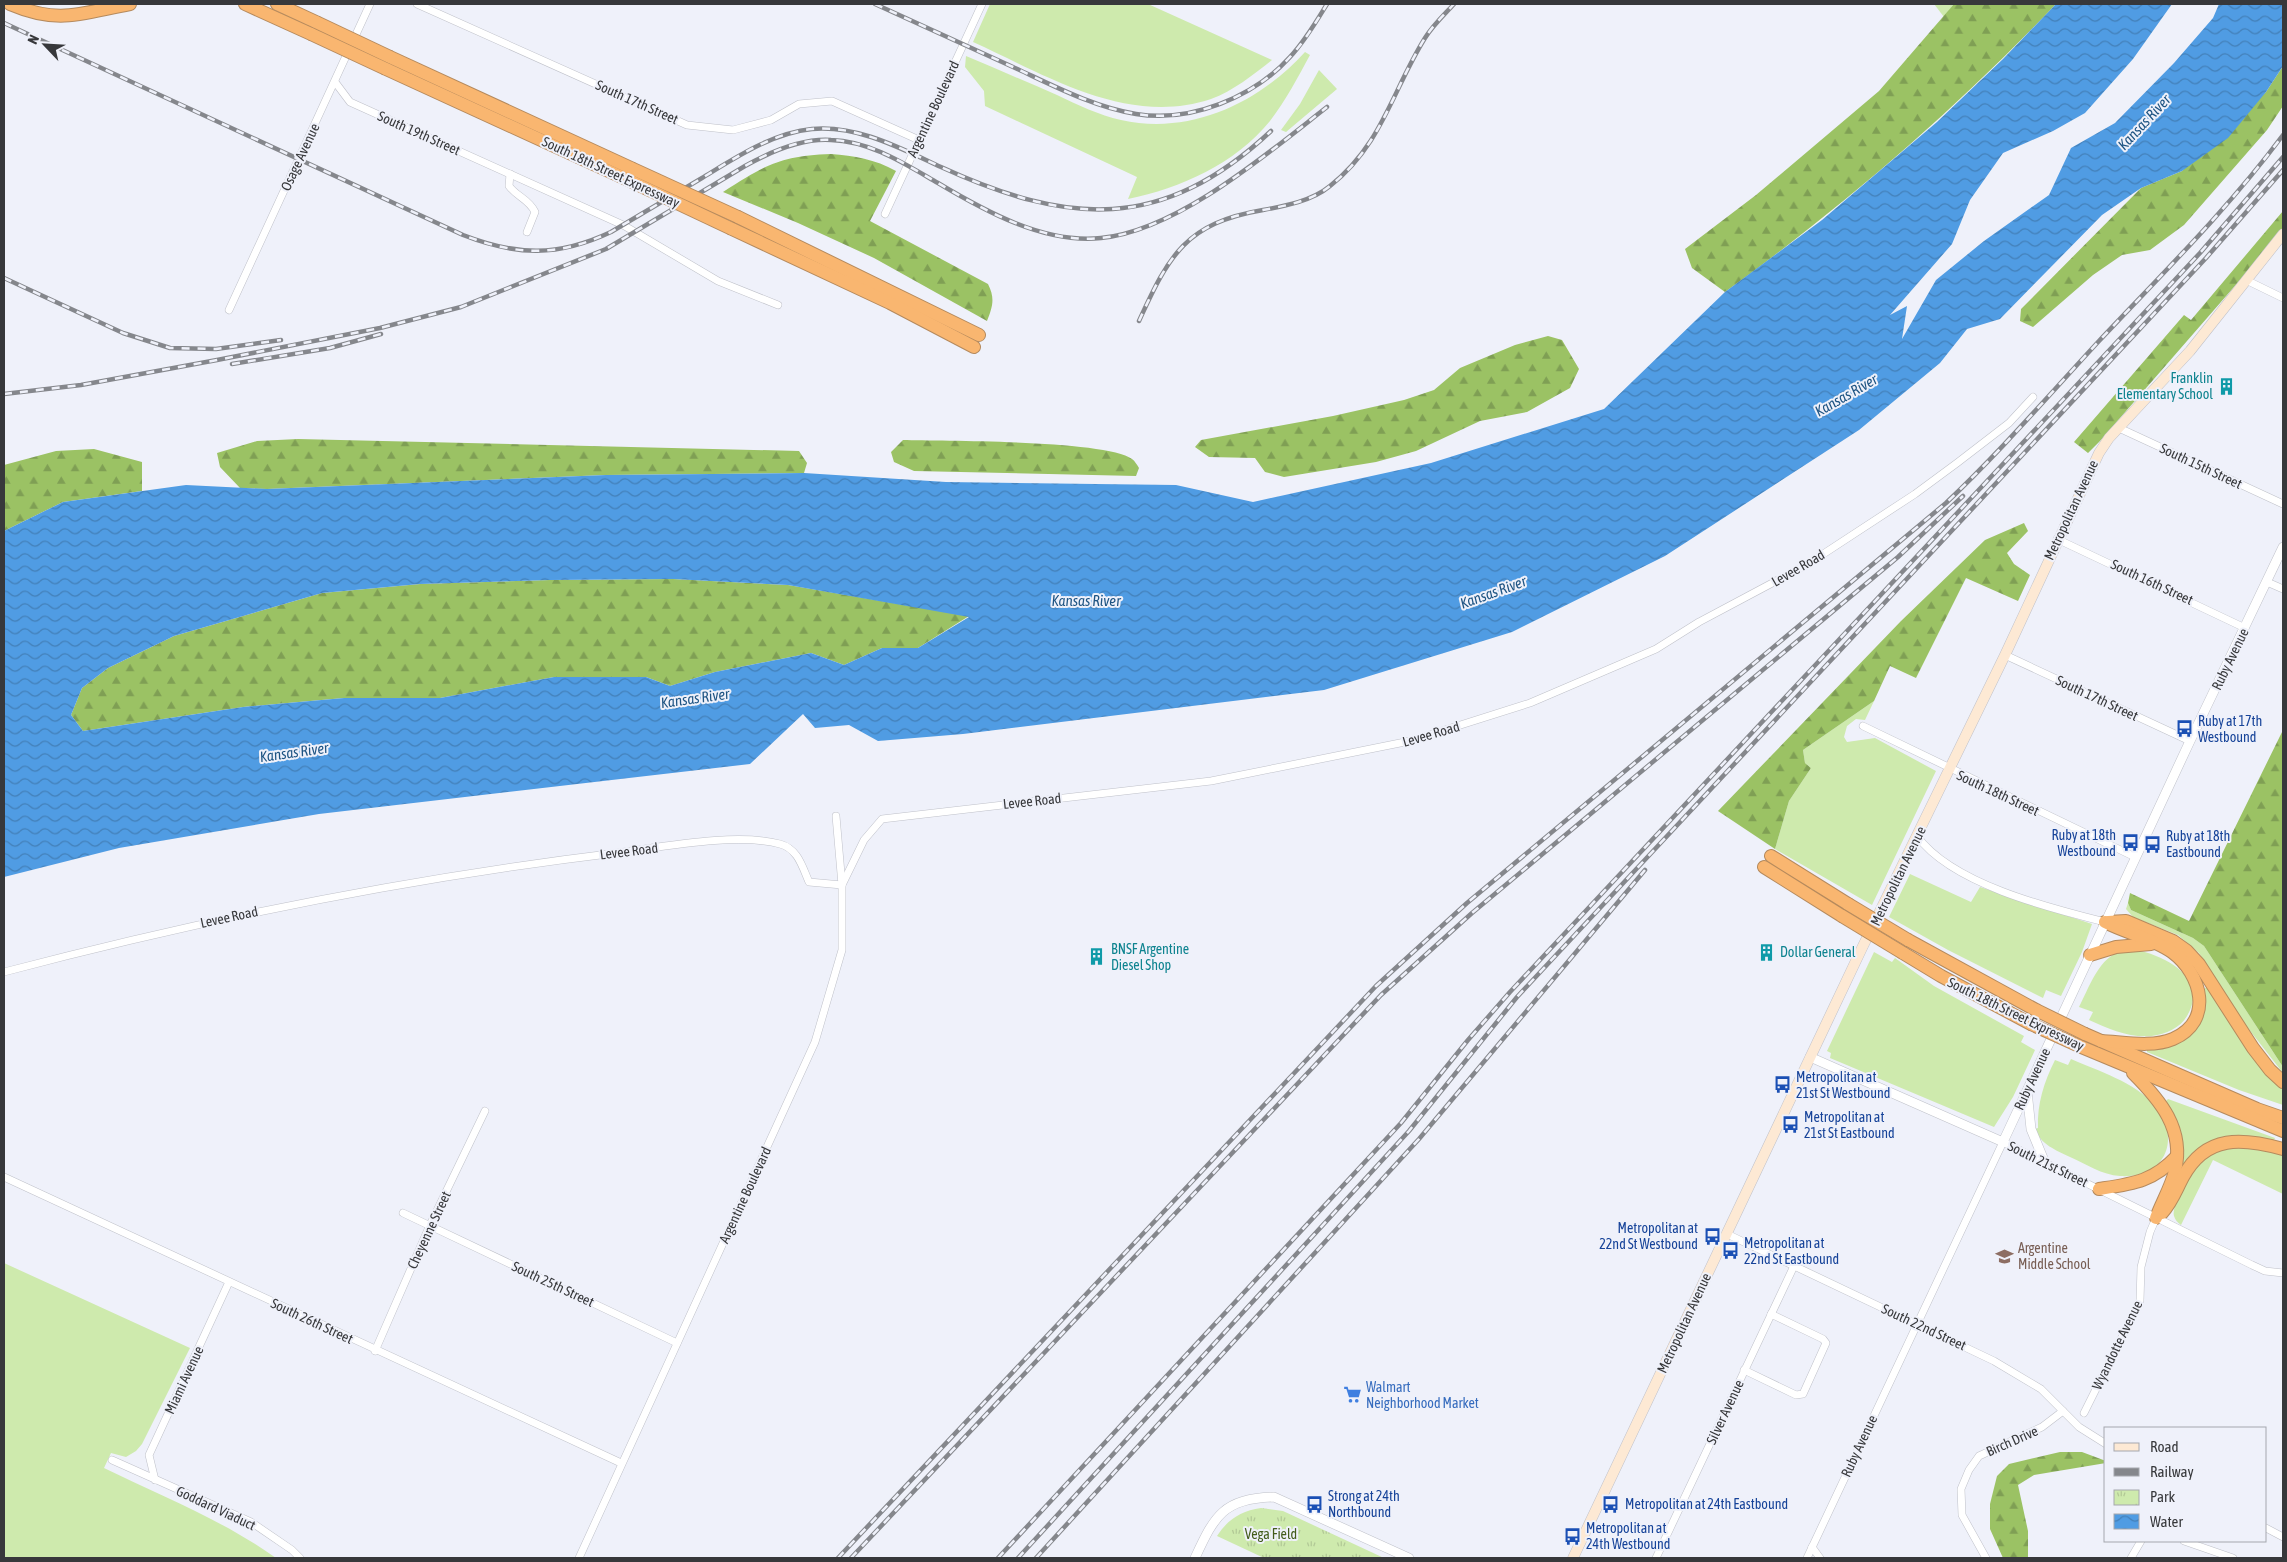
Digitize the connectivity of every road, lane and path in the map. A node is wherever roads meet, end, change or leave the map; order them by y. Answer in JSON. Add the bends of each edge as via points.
{"nodes":[{"id":1,"x":10,"y":4,"type":"edge"},
{"id":2,"x":130,"y":4,"type":"edge"},
{"id":3,"x":232,"y":4,"type":"edge"},
{"id":4,"x":277,"y":4,"type":"edge"},
{"id":5,"x":370,"y":4,"type":"edge"},
{"id":6,"x":417,"y":4,"type":"edge"},
{"id":7,"x":982,"y":4,"type":"edge"},
{"id":8,"x":248,"y":5,"type":"edge"},
{"id":9,"x":313,"y":28,"type":"junction"},
{"id":10,"x":335,"y":82,"type":"junction"},
{"id":11,"x":919,"y":140,"type":"junction"},
{"id":12,"x":510,"y":174,"type":"junction"},
{"id":13,"x":628,"y":174,"type":"junction"},
{"id":14,"x":885,"y":214,"type":"dead end"},
{"id":15,"x":527,"y":232,"type":"dead end"},
{"id":16,"x":2283,"y":234,"type":"edge"},
{"id":17,"x":2246,"y":280,"type":"junction"},
{"id":18,"x":2283,"y":298,"type":"edge"},
{"id":19,"x":778,"y":305,"type":"dead end"},
{"id":20,"x":229,"y":310,"type":"dead end"},
{"id":21,"x":979,"y":335,"type":"dead end"},
{"id":22,"x":974,"y":347,"type":"dead end"},
{"id":23,"x":2033,"y":397,"type":"dead end"},
{"id":24,"x":2119,"y":428,"type":"junction"},
{"id":25,"x":2283,"y":504,"type":"edge"},
{"id":26,"x":2057,"y":539,"type":"junction"},
{"id":27,"x":2283,"y":547,"type":"edge"},
{"id":28,"x":2267,"y":582,"type":"junction"},
{"id":29,"x":2283,"y":589,"type":"edge"},
{"id":30,"x":2245,"y":628,"type":"junction"},
{"id":31,"x":2005,"y":655,"type":"junction"},
{"id":32,"x":1863,"y":726,"type":"dead end"},
{"id":33,"x":2190,"y":741,"type":"junction"},
{"id":34,"x":1950,"y":770,"type":"junction"},
{"id":35,"x":836,"y":816,"type":"dead end"},
{"id":36,"x":1917,"y":836,"type":"junction"},
{"id":37,"x":2135,"y":857,"type":"junction"},
{"id":38,"x":842,"y":885,"type":"junction"},
{"id":39,"x":2105,"y":922,"type":"junction"},
{"id":40,"x":2158,"y":944,"type":"junction"},
{"id":41,"x":2090,"y":955,"type":"junction"},
{"id":42,"x":4,"y":972,"type":"edge"},
{"id":43,"x":2101,"y":1041,"type":"junction"},
{"id":44,"x":1810,"y":1057,"type":"junction"},
{"id":45,"x":2127,"y":1067,"type":"junction"},
{"id":46,"x":2283,"y":1082,"type":"edge"},
{"id":47,"x":2027,"y":1088,"type":"junction"},
{"id":48,"x":485,"y":1111,"type":"dead end"},
{"id":49,"x":2283,"y":1118,"type":"edge"},
{"id":50,"x":2283,"y":1131,"type":"edge"},
{"id":51,"x":2003,"y":1142,"type":"junction"},
{"id":52,"x":2283,"y":1149,"type":"edge"},
{"id":53,"x":2177,"y":1156,"type":"junction"},
{"id":54,"x":2045,"y":1163,"type":"junction"},
{"id":55,"x":4,"y":1177,"type":"edge"},
{"id":56,"x":2099,"y":1189,"type":"junction"},
{"id":57,"x":403,"y":1213,"type":"dead end"},
{"id":58,"x":2156,"y":1218,"type":"junction"},
{"id":59,"x":430,"y":1225,"type":"junction"},
{"id":60,"x":1727,"y":1234,"type":"junction"},
{"id":61,"x":1794,"y":1266,"type":"junction"},
{"id":62,"x":2283,"y":1273,"type":"edge"},
{"id":63,"x":229,"y":1282,"type":"junction"},
{"id":64,"x":1771,"y":1314,"type":"junction"},
{"id":65,"x":1916,"y":1324,"type":"junction"},
{"id":66,"x":677,"y":1343,"type":"junction"},
{"id":67,"x":375,"y":1351,"type":"junction"},
{"id":68,"x":1744,"y":1370,"type":"junction"},
{"id":69,"x":2063,"y":1411,"type":"junction"},
{"id":70,"x":2084,"y":1413,"type":"dead end"},
{"id":71,"x":2104,"y":1443,"type":"edge"},
{"id":72,"x":112,"y":1460,"type":"dead end"},
{"id":73,"x":621,"y":1463,"type":"junction"},
{"id":74,"x":155,"y":1480,"type":"junction"},
{"id":75,"x":2267,"y":1528,"type":"edge"},
{"id":76,"x":2283,"y":1536,"type":"edge"},
{"id":77,"x":2140,"y":1542,"type":"edge"},
{"id":78,"x":2187,"y":1542,"type":"edge"},
{"id":79,"x":1812,"y":1547,"type":"junction"},
{"id":80,"x":300,"y":1558,"type":"edge"},
{"id":81,"x":579,"y":1558,"type":"edge"},
{"id":82,"x":1195,"y":1558,"type":"edge"},
{"id":83,"x":1409,"y":1558,"type":"edge"},
{"id":84,"x":1574,"y":1558,"type":"edge"},
{"id":85,"x":1656,"y":1558,"type":"edge"},
{"id":86,"x":1807,"y":1558,"type":"edge"},
{"id":87,"x":1820,"y":1558,"type":"edge"},
{"id":88,"x":1986,"y":1558,"type":"edge"},
{"id":89,"x":2131,"y":1558,"type":"edge"},
{"id":90,"x":2233,"y":1558,"type":"edge"}],
"edges":[{"from":1,"to":2,"type":"highway","via":[[58,17],[79,16]]},
{"from":3,"to":8,"type":"highway","name":"South 18th Street Expressway"},
{"from":4,"to":9,"type":"highway","name":"South 18th Street Expressway"},
{"from":5,"to":10,"type":"street","name":"Osage Avenue"},
{"from":6,"to":11,"type":"street","name":"South 17th Street","via":[[687,125],[733,130],[771,120],[799,104],[832,100]]},
{"from":7,"to":11,"type":"street","name":"Argentine Boulevard"},
{"from":8,"to":9,"type":"highway","name":"South 18th Street Expressway"},
{"from":9,"to":13,"type":"highway","name":"South 18th Street Expressway","bridge":true},
{"from":10,"to":12,"type":"street","name":"South 19th Street","via":[[350,102]]},
{"from":10,"to":20,"type":"street","name":"Osage Avenue"},
{"from":11,"to":14,"type":"street","name":"Argentine Boulevard"},
{"from":12,"to":15,"type":"street","via":[[509,186],[531,203],[536,212]]},
{"from":12,"to":19,"type":"street","name":"South 19th Street","via":[[636,232],[718,281]]},
{"from":13,"to":21,"type":"highway","name":"South 18th Street Expressway","bridge":true,"via":[[738,217]]},
{"from":13,"to":22,"type":"highway","name":"South 18th Street Expressway","bridge":true,"via":[[732,229],[890,303]]},
{"from":16,"to":17,"type":"main road","name":"Metropolitan Avenue"},
{"from":17,"to":18,"type":"street"},
{"from":17,"to":24,"type":"main road","name":"Metropolitan Avenue","via":[[2190,351]]},
{"from":23,"to":38,"type":"street","name":"Levee Road","via":[[2009,424],[1957,463],[1808,564],[1699,622],[1656,649],[1589,679],[1530,703],[1410,742],[1312,762],[1211,781],[882,819],[864,840]]},
{"from":24,"to":25,"type":"street","name":"South 15th Street"},
{"from":24,"to":26,"type":"main road","name":"Metropolitan Avenue","via":[[2099,453]]},
{"from":26,"to":30,"type":"street","name":"South 16th Street"},
{"from":26,"to":31,"type":"main road","name":"Metropolitan Avenue"},
{"from":27,"to":28,"type":"street","name":"Ruby Avenue"},
{"from":28,"to":29,"type":"street"},
{"from":28,"to":30,"type":"street","name":"Ruby Avenue"},
{"from":30,"to":33,"type":"street","name":"Ruby Avenue"},
{"from":31,"to":33,"type":"street","name":"South 17th Street"},
{"from":31,"to":34,"type":"main road","name":"Metropolitan Avenue"},
{"from":32,"to":34,"type":"street","name":"South 18th Street"},
{"from":33,"to":37,"type":"street","name":"Ruby Avenue"},
{"from":34,"to":36,"type":"main road","name":"Metropolitan Avenue"},
{"from":34,"to":37,"type":"street","name":"South 18th Street"},
{"from":35,"to":38,"type":"street","name":"Argentine Boulevard"},
{"from":36,"to":39,"type":"street","via":[[1927,849],[1953,868],[2003,890]]},
{"from":36,"to":44,"type":"main road","name":"Metropolitan Avenue"},
{"from":37,"to":39,"type":"street","name":"Ruby Avenue"},
{"from":38,"to":42,"type":"street","name":"Levee Road","via":[[809,882],[797,854],[781,844],[726,840],[580,857],[385,887],[183,927]]},
{"from":38,"to":66,"type":"street","name":"Argentine Boulevard","via":[[842,950],[815,1042]]},
{"from":39,"to":40,"type":"highway"},
{"from":39,"to":41,"type":"street","name":"Ruby Avenue"},
{"from":39,"to":46,"type":"highway","via":[[2126,921],[2173,941],[2187,951],[2199,964],[2253,1048]]},
{"from":40,"to":41,"type":"highway","via":[[2116,947]]},
{"from":40,"to":43,"type":"highway","via":[[2172,952],[2196,980],[2200,996],[2192,1023],[2174,1038],[2161,1042]]},
{"from":41,"to":47,"type":"street","name":"Ruby Avenue"},
{"from":43,"to":45,"type":"highway","name":"South 18th Street Expressway","bridge":true,"via":[[2036,1010],[1767,862],[1842,916],[1941,976],[2031,1024]]},
{"from":43,"to":49,"type":"highway","name":"South 18th Street Expressway"},
{"from":44,"to":51,"type":"street","name":"South 21st Street"},
{"from":44,"to":60,"type":"main road","name":"Metropolitan Avenue"},
{"from":45,"to":50,"type":"highway","name":"South 18th Street Expressway"},
{"from":45,"to":53,"type":"highway","via":[[2157,1097],[2174,1125]]},
{"from":47,"to":51,"type":"street","name":"Ruby Avenue"},
{"from":47,"to":54,"type":"street","via":[[2031,1129]]},
{"from":48,"to":59,"type":"street","name":"Cheyenne Street"},
{"from":51,"to":54,"type":"street","name":"South 21st Street"},
{"from":51,"to":65,"type":"street","name":"Ruby Avenue"},
{"from":52,"to":58,"type":"highway","via":[[2246,1140],[2212,1147],[2191,1164],[2169,1205]]},
{"from":53,"to":56,"type":"highway","via":[[2164,1170],[2148,1179]]},
{"from":53,"to":58,"type":"highway"},
{"from":54,"to":56,"type":"street","name":"South 21st Street"},
{"from":55,"to":63,"type":"street","name":"South 26th Street"},
{"from":56,"to":58,"type":"street","name":"South 21st Street"},
{"from":57,"to":59,"type":"street","name":"South 25th Street"},
{"from":58,"to":62,"type":"street","name":"South 21st Street","via":[[2252,1266]]},
{"from":58,"to":70,"type":"street","name":"Wyandotte Avenue","via":[[2141,1267],[2140,1301]]},
{"from":59,"to":66,"type":"street","name":"South 25th Street"},
{"from":59,"to":67,"type":"street","name":"Cheyenne Street"},
{"from":60,"to":61,"type":"street","name":"South 22nd Street"},
{"from":60,"to":84,"type":"main road","name":"Metropolitan Avenue"},
{"from":61,"to":64,"type":"street","name":"Silver Avenue"},
{"from":61,"to":65,"type":"street","name":"South 22nd Street"},
{"from":63,"to":67,"type":"street","name":"South 26th Street"},
{"from":63,"to":74,"type":"street","name":"Miami Avenue","via":[[149,1455]]},
{"from":64,"to":68,"type":"street","name":"Silver Avenue"},
{"from":64,"to":68,"type":"street","via":[[1826,1343],[1804,1394],[1796,1395]]},
{"from":65,"to":69,"type":"street","name":"South 22nd Street","via":[[1994,1360],[2041,1389]]},
{"from":65,"to":79,"type":"street","name":"Ruby Avenue"},
{"from":66,"to":73,"type":"street","name":"Argentine Boulevard"},
{"from":67,"to":73,"type":"street","name":"South 26th Street"},
{"from":68,"to":85,"type":"street","name":"Silver Avenue"},
{"from":69,"to":71,"type":"street","name":"South 22nd Street","via":[[2079,1427]]},
{"from":69,"to":88,"type":"street","name":"Birch Drive","via":[[2042,1427],[1979,1456],[1969,1470],[1961,1489],[1962,1515]]},
{"from":72,"to":74,"type":"street","name":"Goddard Viaduct"},
{"from":73,"to":81,"type":"street","name":"Argentine Boulevard"},
{"from":74,"to":80,"type":"street","name":"Goddard Viaduct","via":[[251,1522]]},
{"from":75,"to":76,"type":"street"},
{"from":77,"to":89,"type":"street"},
{"from":78,"to":90,"type":"street"},
{"from":79,"to":86,"type":"street","name":"Ruby Avenue"},
{"from":79,"to":87,"type":"street"},
{"from":82,"to":83,"type":"street","via":[[1208,1528],[1218,1515],[1250,1498],[1274,1497]]}]}
